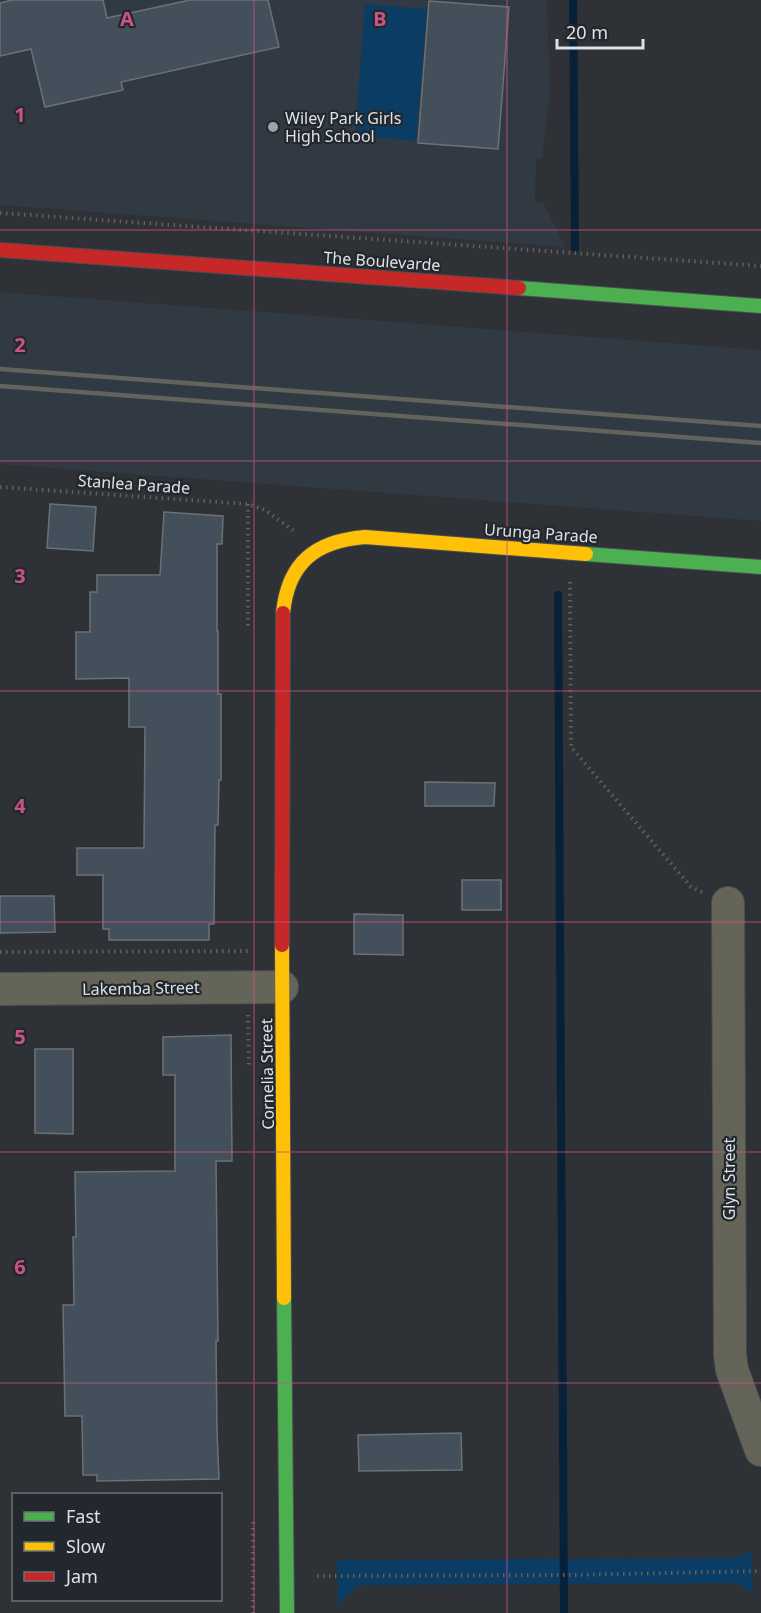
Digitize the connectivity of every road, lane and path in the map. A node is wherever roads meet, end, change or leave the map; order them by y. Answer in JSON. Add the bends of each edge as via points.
{"nodes":[{"id":1,"x":0,"y":213,"type":"edge"},
{"id":2,"x":0,"y":250,"type":"edge"},
{"id":3,"x":761,"y":266,"type":"edge"},
{"id":4,"x":761,"y":306,"type":"edge"},
{"id":5,"x":0,"y":487,"type":"edge"},
{"id":6,"x":265,"y":510,"type":"dead end"},
{"id":7,"x":321,"y":548,"type":"joint"},
{"id":8,"x":570,"y":552,"type":"junction"},
{"id":9,"x":761,"y":567,"type":"edge"},
{"id":10,"x":728,"y":903,"type":"joint"},
{"id":11,"x":282,"y":950,"type":"junction"},
{"id":12,"x":0,"y":952,"type":"edge"},
{"id":13,"x":282,"y":987,"type":"junction"},
{"id":14,"x":0,"y":989,"type":"edge"},
{"id":15,"x":761,"y":1450,"type":"edge"},
{"id":16,"x":761,"y":1571,"type":"edge"},
{"id":17,"x":288,"y":1575,"type":"junction"},
{"id":18,"x":287,"y":1613,"type":"edge"}],
"edges":[{"from":1,"to":3,"type":"path"},
{"from":2,"to":4,"type":"street","name":"The Boulevarde"},
{"from":5,"to":6,"type":"path","name":"Stanlea Parade","via":[[248,504]]},
{"from":7,"to":8,"type":"street","name":"Urunga Parade","via":[[351,537],[365,537]]},
{"from":7,"to":11,"type":"street","name":"Cornelia Street","via":[[306,556],[297,567],[289,583],[282,621]]},
{"from":8,"to":9,"type":"street","name":"Urunga Parade"},
{"from":8,"to":10,"type":"path","via":[[571,747],[691,887]]},
{"from":10,"to":15,"type":"street","name":"Glyn Street","via":[[730,1355]]},
{"from":11,"to":12,"type":"path"},
{"from":11,"to":13,"type":"street","name":"Cornelia Street"},
{"from":13,"to":14,"type":"street","name":"Lakemba Street"},
{"from":13,"to":17,"type":"street","name":"Cornelia Street"},
{"from":16,"to":17,"type":"path"},
{"from":17,"to":18,"type":"street","name":"Cornelia Street"}]}
